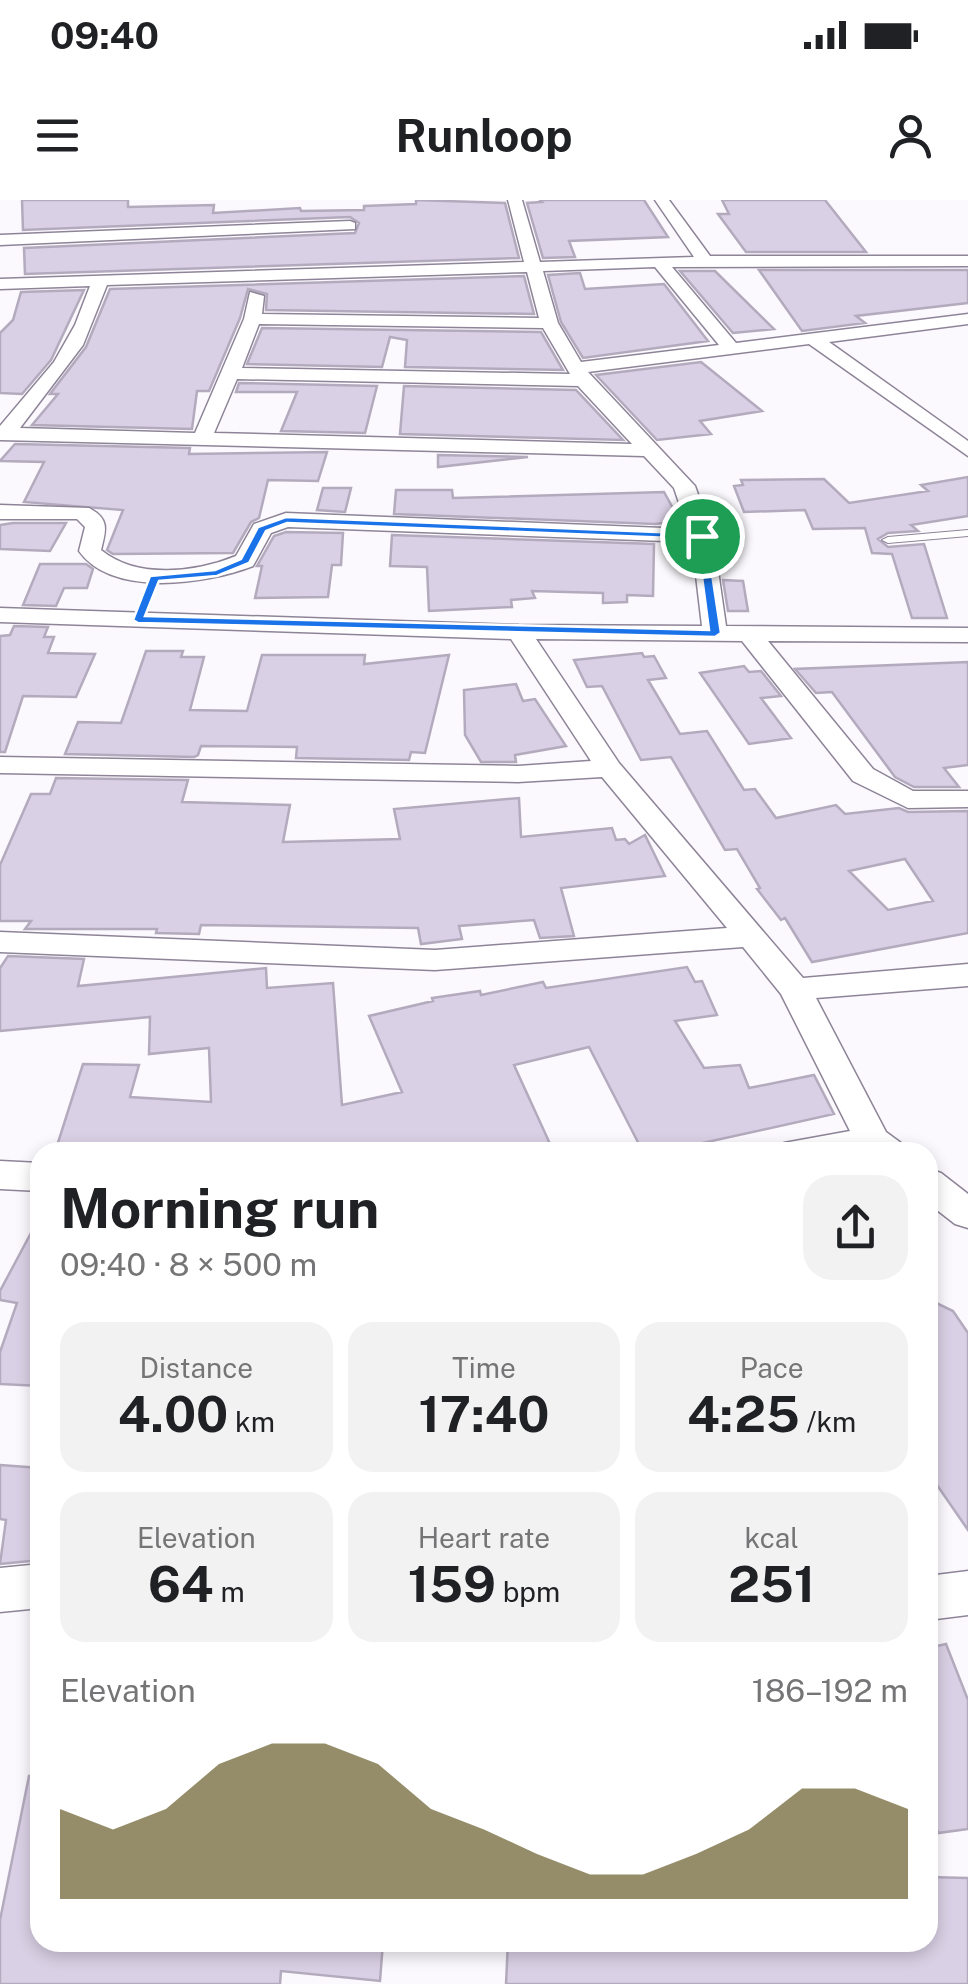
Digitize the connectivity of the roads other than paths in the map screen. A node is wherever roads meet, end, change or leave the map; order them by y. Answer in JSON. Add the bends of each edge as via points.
{"nodes":[{"id":1,"x":515,"y":200,"type":"edge"},
{"id":2,"x":662,"y":200,"type":"edge"},
{"id":3,"x":0,"y":240,"type":"edge"},
{"id":4,"x":705,"y":261,"type":"junction"},
{"id":5,"x":968,"y":261,"type":"edge"},
{"id":6,"x":660,"y":263,"type":"junction"},
{"id":7,"x":530,"y":268,"type":"junction"},
{"id":8,"x":354,"y":275,"type":"junction"},
{"id":9,"x":259,"y":278,"type":"junction"},
{"id":10,"x":100,"y":282,"type":"junction"},
{"id":11,"x":0,"y":284,"type":"edge"},
{"id":12,"x":253,"y":319,"type":"junction"},
{"id":13,"x":968,"y":319,"type":"edge"},
{"id":14,"x":549,"y":323,"type":"junction"},
{"id":15,"x":810,"y":337,"type":"junction"},
{"id":16,"x":730,"y":347,"type":"junction"},
{"id":17,"x":230,"y":373,"type":"junction"},
{"id":18,"x":580,"y":374,"type":"junction"},
{"id":19,"x":968,"y":418,"type":"edge"},
{"id":20,"x":930,"y":423,"type":"junction"},
{"id":21,"x":2,"y":434,"type":"edge"},
{"id":22,"x":202,"y":439,"type":"junction"},
{"id":23,"x":648,"y":450,"type":"junction"},
{"id":24,"x":968,"y":450,"type":"edge"},
{"id":25,"x":0,"y":512,"type":"edge"},
{"id":26,"x":968,"y":533,"type":"edge"},
{"id":27,"x":702,"y":536,"type":"junction"},
{"id":28,"x":888,"y":540,"type":"dead end"},
{"id":29,"x":154,"y":578,"type":"junction"},
{"id":30,"x":0,"y":616,"type":"edge"},
{"id":31,"x":138,"y":620,"type":"junction"},
{"id":32,"x":519,"y":632,"type":"junction"},
{"id":33,"x":715,"y":633,"type":"junction"},
{"id":34,"x":749,"y":634,"type":"junction"},
{"id":35,"x":968,"y":635,"type":"edge"},
{"id":36,"x":0,"y":765,"type":"edge"},
{"id":37,"x":609,"y":768,"type":"junction"},
{"id":38,"x":968,"y":799,"type":"edge"},
{"id":39,"x":748,"y":937,"type":"junction"},
{"id":40,"x":0,"y":942,"type":"edge"},
{"id":41,"x":968,"y":975,"type":"edge"},
{"id":42,"x":795,"y":989,"type":"junction"},
{"id":43,"x":877,"y":1142,"type":"edge"},
{"id":44,"x":0,"y":1175,"type":"edge"},
{"id":45,"x":30,"y":1176,"type":"edge"},
{"id":46,"x":938,"y":1191,"type":"edge"},
{"id":47,"x":968,"y":1214,"type":"edge"},
{"id":48,"x":30,"y":1587,"type":"edge"},
{"id":49,"x":0,"y":1590,"type":"edge"}],
"edges":[{"from":1,"to":7,"type":"street"},
{"from":2,"to":4,"type":"street"},
{"from":3,"to":8,"type":"street","via":[[347,232],[344,259]]},
{"from":4,"to":5,"type":"street"},
{"from":4,"to":6,"type":"street"},
{"from":6,"to":7,"type":"street"},
{"from":6,"to":16,"type":"street"},
{"from":7,"to":8,"type":"street"},
{"from":7,"to":14,"type":"street"},
{"from":8,"to":9,"type":"street"},
{"from":9,"to":10,"type":"street"},
{"from":9,"to":12,"type":"street"},
{"from":10,"to":11,"type":"street"},
{"from":10,"to":21,"type":"street","via":[[69,352],[40,396]]},
{"from":12,"to":14,"type":"street"},
{"from":12,"to":17,"type":"street"},
{"from":13,"to":15,"type":"street"},
{"from":14,"to":18,"type":"street"},
{"from":15,"to":16,"type":"street"},
{"from":15,"to":20,"type":"street"},
{"from":16,"to":18,"type":"street"},
{"from":17,"to":18,"type":"street"},
{"from":17,"to":22,"type":"street"},
{"from":18,"to":23,"type":"street"},
{"from":19,"to":20,"type":"street"},
{"from":20,"to":24,"type":"street"},
{"from":21,"to":22,"type":"street"},
{"from":22,"to":23,"type":"street"},
{"from":23,"to":27,"type":"street","via":[[684,486]]},
{"from":25,"to":29,"type":"street","via":[[81,513],[96,527],[90,551],[96,560]]},
{"from":26,"to":28,"type":"lane"},
{"from":27,"to":29,"type":"street","via":[[286,520],[262,529],[245,561],[217,573]]},
{"from":27,"to":33,"type":"street"},
{"from":29,"to":31,"type":"street"},
{"from":30,"to":31,"type":"street"},
{"from":31,"to":32,"type":"street"},
{"from":32,"to":33,"type":"street"},
{"from":32,"to":37,"type":"street"},
{"from":33,"to":34,"type":"street"},
{"from":34,"to":35,"type":"street"},
{"from":34,"to":38,"type":"street","via":[[863,775],[908,800]]},
{"from":36,"to":37,"type":"street","via":[[500,774]]},
{"from":37,"to":39,"type":"street"},
{"from":39,"to":40,"type":"street","via":[[434,960]]},
{"from":39,"to":42,"type":"street"},
{"from":41,"to":42,"type":"street"},
{"from":42,"to":43,"type":"street"},
{"from":44,"to":45,"type":"street"},
{"from":46,"to":47,"type":"street"},
{"from":48,"to":49,"type":"street"}]}
